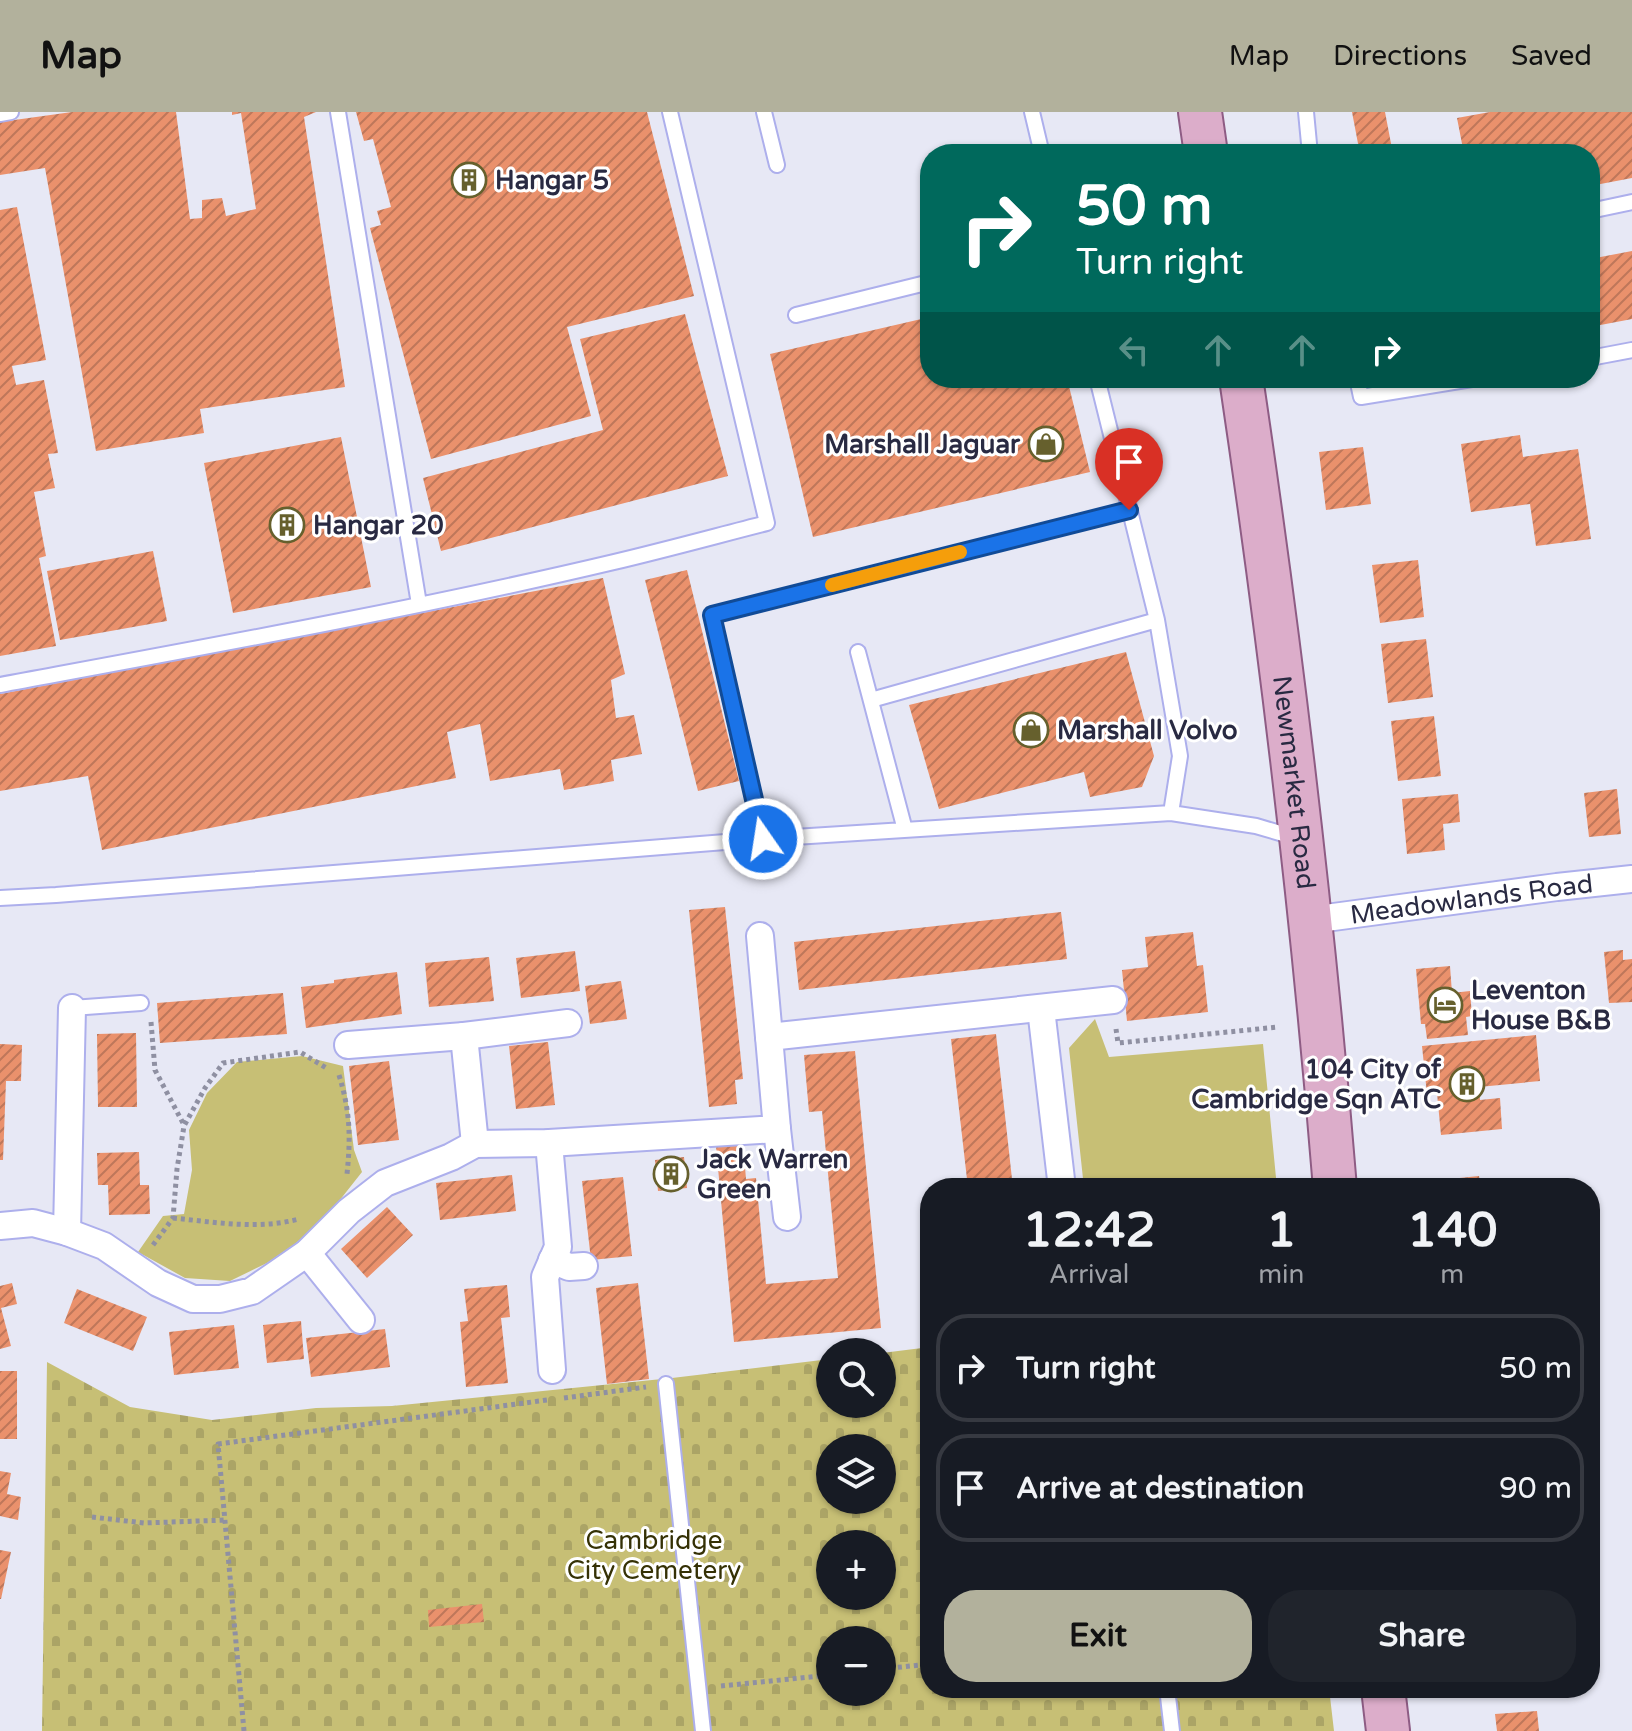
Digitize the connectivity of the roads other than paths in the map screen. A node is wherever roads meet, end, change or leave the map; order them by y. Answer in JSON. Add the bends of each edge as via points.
{"nodes":[{"id":1,"x":11,"y":112,"type":"edge"},
{"id":2,"x":338,"y":112,"type":"edge"},
{"id":3,"x":670,"y":112,"type":"edge"},
{"id":4,"x":764,"y":112,"type":"edge"},
{"id":5,"x":1032,"y":112,"type":"edge"},
{"id":6,"x":1200,"y":112,"type":"edge"},
{"id":7,"x":1306,"y":112,"type":"edge"},
{"id":8,"x":0,"y":114,"type":"edge"},
{"id":9,"x":1040,"y":144,"type":"edge"},
{"id":10,"x":1205,"y":144,"type":"edge"},
{"id":11,"x":1309,"y":144,"type":"edge"},
{"id":12,"x":777,"y":165,"type":"dead end"},
{"id":13,"x":1632,"y":202,"type":"edge"},
{"id":14,"x":1600,"y":209,"type":"edge"},
{"id":15,"x":920,"y":284,"type":"edge"},
{"id":16,"x":796,"y":315,"type":"dead end"},
{"id":17,"x":1632,"y":350,"type":"edge"},
{"id":18,"x":1600,"y":356,"type":"edge"},
{"id":19,"x":1099,"y":388,"type":"edge"},
{"id":20,"x":1242,"y":388,"type":"edge"},
{"id":21,"x":1359,"y":388,"type":"edge"},
{"id":22,"x":1416,"y":388,"type":"edge"},
{"id":23,"x":1129,"y":510,"type":"junction"},
{"id":24,"x":419,"y":604,"type":"junction"},
{"id":25,"x":1157,"y":620,"type":"junction"},
{"id":26,"x":858,"y":652,"type":"dead end"},
{"id":27,"x":0,"y":685,"type":"edge"},
{"id":28,"x":871,"y":700,"type":"junction"},
{"id":29,"x":1171,"y":813,"type":"junction"},
{"id":30,"x":905,"y":830,"type":"junction"},
{"id":31,"x":763,"y":839,"type":"junction"},
{"id":32,"x":1301,"y":840,"type":"junction"},
{"id":33,"x":1632,"y":879,"type":"edge"},
{"id":34,"x":0,"y":898,"type":"edge"},
{"id":35,"x":1311,"y":920,"type":"junction"},
{"id":36,"x":760,"y":936,"type":"dead end"},
{"id":37,"x":1113,"y":1000,"type":"road end"},
{"id":38,"x":141,"y":1003,"type":"road end"},
{"id":39,"x":72,"y":1008,"type":"joint"},
{"id":40,"x":1041,"y":1009,"type":"junction"},
{"id":41,"x":568,"y":1023,"type":"dead end"},
{"id":42,"x":464,"y":1036,"type":"junction"},
{"id":43,"x":769,"y":1037,"type":"junction"},
{"id":44,"x":348,"y":1045,"type":"dead end"},
{"id":45,"x":777,"y":1129,"type":"junction"},
{"id":46,"x":549,"y":1143,"type":"junction"},
{"id":47,"x":475,"y":1144,"type":"junction"},
{"id":48,"x":1061,"y":1178,"type":"edge"},
{"id":49,"x":1334,"y":1178,"type":"edge"},
{"id":50,"x":787,"y":1217,"type":"dead end"},
{"id":51,"x":0,"y":1226,"type":"edge"},
{"id":52,"x":67,"y":1232,"type":"junction"},
{"id":53,"x":307,"y":1253,"type":"junction"},
{"id":54,"x":552,"y":1260,"type":"junction"},
{"id":55,"x":584,"y":1266,"type":"dead end"},
{"id":56,"x":361,"y":1320,"type":"dead end"},
{"id":57,"x":552,"y":1370,"type":"dead end"},
{"id":58,"x":666,"y":1384,"type":"road end"},
{"id":59,"x":1168,"y":1698,"type":"edge"},
{"id":60,"x":1384,"y":1698,"type":"edge"},
{"id":61,"x":703,"y":1731,"type":"edge"},
{"id":62,"x":1172,"y":1731,"type":"edge"},
{"id":63,"x":1388,"y":1731,"type":"edge"}],
"edges":[{"from":1,"to":8,"type":"lane"},
{"from":2,"to":24,"type":"lane"},
{"from":3,"to":24,"type":"lane","via":[[767,523]]},
{"from":4,"to":12,"type":"lane"},
{"from":5,"to":9,"type":"lane"},
{"from":6,"to":10,"type":"main road"},
{"from":7,"to":11,"type":"lane"},
{"from":13,"to":14,"type":"lane"},
{"from":15,"to":16,"type":"lane"},
{"from":17,"to":18,"type":"lane"},
{"from":19,"to":23,"type":"lane"},
{"from":20,"to":32,"type":"main road","name":"Newmarket Road"},
{"from":21,"to":22,"type":"lane","via":[[1361,397]]},
{"from":23,"to":25,"type":"lane"},
{"from":23,"to":31,"type":"lane","via":[[712,615]]},
{"from":24,"to":27,"type":"lane"},
{"from":25,"to":28,"type":"lane"},
{"from":25,"to":29,"type":"lane","via":[[1180,756]]},
{"from":26,"to":28,"type":"lane"},
{"from":28,"to":30,"type":"lane"},
{"from":29,"to":30,"type":"lane"},
{"from":29,"to":32,"type":"lane","via":[[1256,826]]},
{"from":30,"to":31,"type":"lane"},
{"from":31,"to":34,"type":"lane"},
{"from":32,"to":35,"type":"main road","name":"Newmarket Road"},
{"from":33,"to":35,"type":"street","name":"Meadowlands Road"},
{"from":35,"to":49,"type":"main road","name":"Newmarket Road"},
{"from":36,"to":43,"type":"street"},
{"from":37,"to":40,"type":"street"},
{"from":38,"to":39,"type":"lane"},
{"from":39,"to":52,"type":"street"},
{"from":40,"to":43,"type":"street"},
{"from":40,"to":48,"type":"street"},
{"from":41,"to":42,"type":"street"},
{"from":42,"to":44,"type":"street"},
{"from":42,"to":47,"type":"street"},
{"from":43,"to":45,"type":"street"},
{"from":45,"to":46,"type":"street"},
{"from":45,"to":50,"type":"street"},
{"from":46,"to":47,"type":"street"},
{"from":46,"to":54,"type":"street","via":[[558,1247]]},
{"from":47,"to":53,"type":"street","via":[[385,1183]]},
{"from":51,"to":52,"type":"street","via":[[33,1223]]},
{"from":52,"to":53,"type":"street","via":[[104,1246],[158,1283],[193,1299],[252,1291]]},
{"from":53,"to":56,"type":"street"},
{"from":54,"to":55,"type":"street"},
{"from":54,"to":57,"type":"street","via":[[545,1277]]},
{"from":58,"to":61,"type":"lane"},
{"from":59,"to":62,"type":"lane"},
{"from":60,"to":63,"type":"main road"}]}
